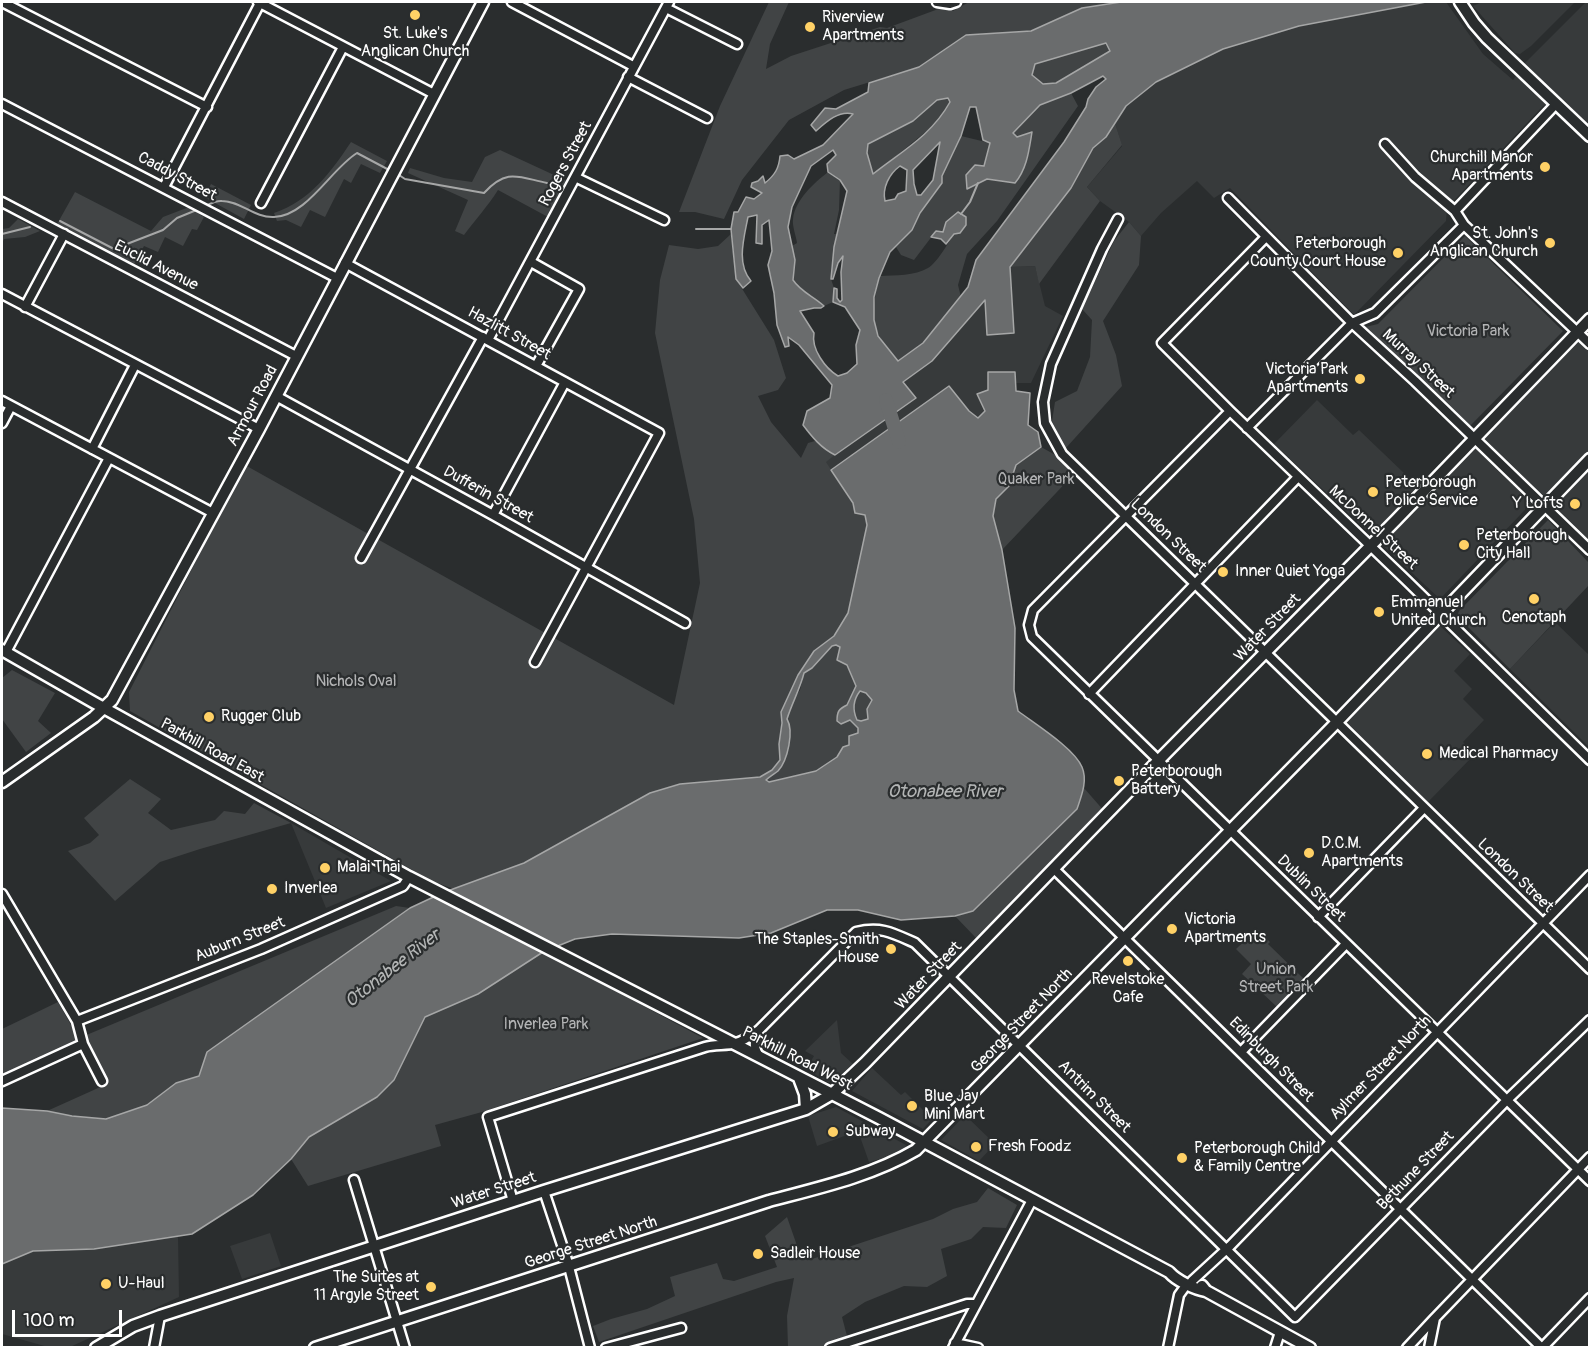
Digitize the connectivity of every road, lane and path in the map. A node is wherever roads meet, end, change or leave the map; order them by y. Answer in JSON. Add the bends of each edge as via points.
{"nodes":[{"id":1,"x":2,"y":2,"type":"edge"},
{"id":2,"x":259,"y":2,"type":"edge"},
{"id":3,"x":483,"y":2,"type":"edge"},
{"id":4,"x":512,"y":2,"type":"edge"},
{"id":5,"x":938,"y":2,"type":"edge"},
{"id":6,"x":956,"y":2,"type":"edge"},
{"id":7,"x":1460,"y":2,"type":"edge"},
{"id":8,"x":668,"y":5,"type":"edge"},
{"id":9,"x":737,"y":44,"type":"dead end"},
{"id":10,"x":343,"y":47,"type":"junction"},
{"id":11,"x":633,"y":66,"type":"junction"},
{"id":12,"x":628,"y":77,"type":"junction"},
{"id":13,"x":434,"y":94,"type":"junction"},
{"id":14,"x":2,"y":104,"type":"edge"},
{"id":15,"x":1556,"y":104,"type":"junction"},
{"id":16,"x":207,"y":107,"type":"junction"},
{"id":17,"x":708,"y":118,"type":"dead end"},
{"id":18,"x":1590,"y":136,"type":"edge"},
{"id":19,"x":1385,"y":144,"type":"dead end"},
{"id":20,"x":577,"y":178,"type":"junction"},
{"id":21,"x":164,"y":187,"type":"junction"},
{"id":22,"x":1228,"y":198,"type":"dead end"},
{"id":23,"x":2,"y":202,"type":"edge"},
{"id":24,"x":261,"y":203,"type":"dead end"},
{"id":25,"x":1455,"y":211,"type":"junction"},
{"id":26,"x":1118,"y":219,"type":"dead end"},
{"id":27,"x":664,"y":220,"type":"dead end"},
{"id":28,"x":1464,"y":225,"type":"junction"},
{"id":29,"x":64,"y":234,"type":"junction"},
{"id":30,"x":1265,"y":238,"type":"junction"},
{"id":31,"x":531,"y":262,"type":"junction"},
{"id":32,"x":345,"y":263,"type":"junction"},
{"id":33,"x":338,"y":278,"type":"junction"},
{"id":34,"x":2,"y":294,"type":"edge"},
{"id":35,"x":25,"y":307,"type":"junction"},
{"id":36,"x":1590,"y":319,"type":"edge"},
{"id":37,"x":1352,"y":323,"type":"junction"},
{"id":38,"x":1577,"y":332,"type":"junction"},
{"id":39,"x":486,"y":338,"type":"junction"},
{"id":40,"x":1590,"y":344,"type":"edge"},
{"id":41,"x":296,"y":356,"type":"junction"},
{"id":42,"x":135,"y":366,"type":"junction"},
{"id":43,"x":536,"y":366,"type":"junction"},
{"id":44,"x":565,"y":382,"type":"junction"},
{"id":45,"x":276,"y":396,"type":"junction"},
{"id":46,"x":2,"y":401,"type":"edge"},
{"id":47,"x":11,"y":406,"type":"junction"},
{"id":48,"x":1230,"y":411,"type":"junction"},
{"id":49,"x":2,"y":423,"type":"edge"},
{"id":50,"x":1247,"y":428,"type":"junction"},
{"id":51,"x":259,"y":429,"type":"junction"},
{"id":52,"x":1474,"y":439,"type":"junction"},
{"id":53,"x":92,"y":449,"type":"junction"},
{"id":54,"x":109,"y":458,"type":"junction"},
{"id":55,"x":1590,"y":459,"type":"edge"},
{"id":56,"x":411,"y":470,"type":"junction"},
{"id":57,"x":1298,"y":477,"type":"junction"},
{"id":58,"x":1544,"y":507,"type":"junction"},
{"id":59,"x":213,"y":513,"type":"junction"},
{"id":60,"x":493,"y":515,"type":"junction"},
{"id":61,"x":1126,"y":516,"type":"junction"},
{"id":62,"x":1370,"y":546,"type":"junction"},
{"id":63,"x":1590,"y":550,"type":"edge"},
{"id":64,"x":361,"y":558,"type":"dead end"},
{"id":65,"x":585,"y":567,"type":"junction"},
{"id":66,"x":1194,"y":583,"type":"junction"},
{"id":67,"x":1440,"y":614,"type":"junction"},
{"id":68,"x":685,"y":623,"type":"dead end"},
{"id":69,"x":4,"y":651,"type":"edge"},
{"id":70,"x":1265,"y":653,"type":"junction"},
{"id":71,"x":535,"y":662,"type":"dead end"},
{"id":72,"x":1089,"y":694,"type":"junction"},
{"id":73,"x":104,"y":708,"type":"junction"},
{"id":74,"x":1336,"y":723,"type":"junction"},
{"id":75,"x":1590,"y":760,"type":"edge"},
{"id":76,"x":1158,"y":761,"type":"junction"},
{"id":77,"x":2,"y":782,"type":"edge"},
{"id":78,"x":1424,"y":808,"type":"junction"},
{"id":79,"x":1229,"y":830,"type":"junction"},
{"id":80,"x":1055,"y":870,"type":"junction"},
{"id":81,"x":1590,"y":875,"type":"edge"},
{"id":82,"x":409,"y":877,"type":"junction"},
{"id":83,"x":2,"y":894,"type":"edge"},
{"id":84,"x":1318,"y":917,"type":"junction"},
{"id":85,"x":1543,"y":924,"type":"junction"},
{"id":86,"x":1125,"y":937,"type":"junction"},
{"id":87,"x":1346,"y":944,"type":"junction"},
{"id":88,"x":1590,"y":969,"type":"edge"},
{"id":89,"x":949,"y":975,"type":"junction"},
{"id":90,"x":1590,"y":1020,"type":"edge"},
{"id":91,"x":77,"y":1021,"type":"junction"},
{"id":92,"x":705,"y":1029,"type":"junction"},
{"id":93,"x":759,"y":1030,"type":"junction"},
{"id":94,"x":1436,"y":1033,"type":"junction"},
{"id":95,"x":83,"y":1044,"type":"junction"},
{"id":96,"x":735,"y":1044,"type":"junction"},
{"id":97,"x":1020,"y":1045,"type":"junction"},
{"id":98,"x":705,"y":1047,"type":"junction"},
{"id":99,"x":1241,"y":1053,"type":"junction"},
{"id":100,"x":761,"y":1058,"type":"junction"},
{"id":101,"x":799,"y":1078,"type":"junction"},
{"id":102,"x":2,"y":1080,"type":"edge"},
{"id":103,"x":102,"y":1081,"type":"dead end"},
{"id":104,"x":832,"y":1094,"type":"junction"},
{"id":105,"x":1507,"y":1100,"type":"junction"},
{"id":106,"x":806,"y":1109,"type":"junction"},
{"id":107,"x":1331,"y":1141,"type":"junction"},
{"id":108,"x":924,"y":1142,"type":"junction"},
{"id":109,"x":1590,"y":1157,"type":"edge"},
{"id":110,"x":1578,"y":1169,"type":"junction"},
{"id":111,"x":354,"y":1180,"type":"dead end"},
{"id":112,"x":1590,"y":1181,"type":"edge"},
{"id":113,"x":544,"y":1191,"type":"junction"},
{"id":114,"x":1032,"y":1200,"type":"junction"},
{"id":115,"x":513,"y":1201,"type":"junction"},
{"id":116,"x":1400,"y":1209,"type":"junction"},
{"id":117,"x":374,"y":1245,"type":"junction"},
{"id":118,"x":1226,"y":1250,"type":"junction"},
{"id":119,"x":569,"y":1267,"type":"junction"},
{"id":120,"x":1471,"y":1279,"type":"junction"},
{"id":121,"x":1190,"y":1282,"type":"junction"},
{"id":122,"x":1590,"y":1298,"type":"edge"},
{"id":123,"x":975,"y":1304,"type":"junction"},
{"id":124,"x":160,"y":1316,"type":"junction"},
{"id":125,"x":1295,"y":1317,"type":"joint"},
{"id":126,"x":1435,"y":1318,"type":"junction"},
{"id":127,"x":397,"y":1321,"type":"junction"},
{"id":128,"x":681,"y":1328,"type":"dead end"},
{"id":129,"x":1280,"y":1332,"type":"junction"},
{"id":130,"x":954,"y":1345,"type":"edge"},
{"id":131,"x":96,"y":1347,"type":"edge"},
{"id":132,"x":154,"y":1347,"type":"edge"},
{"id":133,"x":315,"y":1347,"type":"edge"},
{"id":134,"x":405,"y":1347,"type":"edge"},
{"id":135,"x":590,"y":1347,"type":"edge"},
{"id":136,"x":606,"y":1347,"type":"edge"},
{"id":137,"x":830,"y":1347,"type":"edge"},
{"id":138,"x":978,"y":1347,"type":"edge"},
{"id":139,"x":1168,"y":1347,"type":"edge"},
{"id":140,"x":1275,"y":1347,"type":"edge"},
{"id":141,"x":1310,"y":1347,"type":"edge"},
{"id":142,"x":1407,"y":1347,"type":"edge"},
{"id":143,"x":1429,"y":1347,"type":"edge"},
{"id":144,"x":1542,"y":1347,"type":"edge"}],
"edges":[{"from":1,"to":16,"type":"street"},
{"from":2,"to":10,"type":"street"},
{"from":2,"to":16,"type":"street"},
{"from":3,"to":13,"type":"main road","name":"Armour Road"},
{"from":4,"to":11,"type":"street"},
{"from":5,"to":6,"type":"street"},
{"from":7,"to":15,"type":"main road","via":[[1480,30]]},
{"from":8,"to":9,"type":"street"},
{"from":8,"to":11,"type":"street","name":"Rogers Street"},
{"from":10,"to":13,"type":"street"},
{"from":10,"to":24,"type":"street"},
{"from":11,"to":12,"type":"street","name":"Rogers Street"},
{"from":12,"to":17,"type":"street"},
{"from":12,"to":20,"type":"street","name":"Rogers Street"},
{"from":13,"to":32,"type":"main road","name":"Armour Road"},
{"from":14,"to":21,"type":"street","name":"Caddy Street"},
{"from":15,"to":18,"type":"main road"},
{"from":15,"to":25,"type":"street"},
{"from":16,"to":21,"type":"street"},
{"from":19,"to":25,"type":"street","via":[[1415,177]]},
{"from":20,"to":27,"type":"street"},
{"from":20,"to":31,"type":"street","name":"Rogers Street"},
{"from":21,"to":33,"type":"street","name":"Caddy Street"},
{"from":22,"to":30,"type":"street","name":"Murray Street"},
{"from":23,"to":29,"type":"street","name":"Euclid Avenue"},
{"from":25,"to":28,"type":"street"},
{"from":26,"to":61,"type":"street","name":"London Street","via":[[1051,364],[1043,402],[1045,423],[1062,454]]},
{"from":28,"to":37,"type":"street","via":[[1375,313]]},
{"from":28,"to":38,"type":"street"},
{"from":29,"to":35,"type":"street"},
{"from":29,"to":41,"type":"street","name":"Euclid Avenue"},
{"from":30,"to":37,"type":"street","name":"Murray Street"},
{"from":30,"to":48,"type":"street","name":"McDonnel Street","via":[[1162,343]]},
{"from":31,"to":39,"type":"street","name":"Rogers Street"},
{"from":31,"to":43,"type":"street","via":[[579,289]]},
{"from":32,"to":33,"type":"main road","name":"Armour Road"},
{"from":32,"to":39,"type":"street","name":"Hazlitt Street"},
{"from":33,"to":41,"type":"main road","name":"Armour Road"},
{"from":34,"to":35,"type":"street"},
{"from":35,"to":42,"type":"street"},
{"from":36,"to":38,"type":"main road","name":"Water Street"},
{"from":37,"to":50,"type":"street"},
{"from":37,"to":52,"type":"street","name":"Murray Street"},
{"from":38,"to":40,"type":"street"},
{"from":38,"to":52,"type":"main road","name":"Water Street"},
{"from":39,"to":43,"type":"street","name":"Hazlitt Street"},
{"from":39,"to":56,"type":"street","name":"Rogers Street"},
{"from":41,"to":45,"type":"main road","name":"Armour Road"},
{"from":42,"to":51,"type":"street"},
{"from":42,"to":53,"type":"street"},
{"from":43,"to":44,"type":"street","name":"Hazlitt Street"},
{"from":44,"to":60,"type":"street"},
{"from":44,"to":65,"type":"street","name":"Hazlitt Street","via":[[659,433]]},
{"from":45,"to":51,"type":"main road","name":"Armour Road"},
{"from":45,"to":56,"type":"street","name":"Dufferin Street"},
{"from":46,"to":47,"type":"street"},
{"from":47,"to":49,"type":"street"},
{"from":47,"to":53,"type":"street"},
{"from":48,"to":50,"type":"street","name":"McDonnel Street"},
{"from":48,"to":61,"type":"street"},
{"from":50,"to":57,"type":"street","name":"McDonnel Street"},
{"from":51,"to":59,"type":"main road","name":"Armour Road"},
{"from":52,"to":58,"type":"street","name":"Murray Street"},
{"from":52,"to":62,"type":"main road","name":"Water Street"},
{"from":53,"to":54,"type":"street"},
{"from":54,"to":59,"type":"street"},
{"from":54,"to":69,"type":"street"},
{"from":55,"to":58,"type":"main road","name":"George Street North"},
{"from":56,"to":60,"type":"street","name":"Dufferin Street"},
{"from":56,"to":64,"type":"street","name":"Rogers Street"},
{"from":57,"to":62,"type":"street","name":"McDonnel Street"},
{"from":57,"to":66,"type":"street"},
{"from":58,"to":63,"type":"street","name":"Murray Street"},
{"from":58,"to":67,"type":"main road","name":"George Street North"},
{"from":59,"to":73,"type":"main road","name":"Armour Road","via":[[112,700]]},
{"from":60,"to":65,"type":"street","name":"Dufferin Street"},
{"from":61,"to":66,"type":"street","name":"London Street"},
{"from":61,"to":72,"type":"street","name":"Dublin Street","via":[[1033,610],[1029,625],[1032,637]]},
{"from":62,"to":67,"type":"street","name":"McDonnel Street"},
{"from":62,"to":70,"type":"main road","name":"Water Street"},
{"from":65,"to":68,"type":"street","name":"Dufferin Street"},
{"from":65,"to":71,"type":"street"},
{"from":66,"to":70,"type":"street","name":"London Street"},
{"from":66,"to":72,"type":"street"},
{"from":67,"to":74,"type":"main road","name":"George Street North"},
{"from":67,"to":75,"type":"street","name":"McDonnel Street"},
{"from":69,"to":73,"type":"main road","name":"Parkhill Road East"},
{"from":70,"to":74,"type":"street","name":"London Street"},
{"from":70,"to":76,"type":"main road","name":"Water Street"},
{"from":72,"to":76,"type":"street","name":"Dublin Street"},
{"from":73,"to":77,"type":"main road","name":"Armour Road"},
{"from":73,"to":82,"type":"main road","name":"Parkhill Road East"},
{"from":74,"to":78,"type":"street","name":"London Street"},
{"from":74,"to":79,"type":"main road","name":"George Street North"},
{"from":76,"to":79,"type":"street","name":"Dublin Street"},
{"from":76,"to":80,"type":"main road","name":"Water Street"},
{"from":78,"to":84,"type":"street"},
{"from":78,"to":85,"type":"street","name":"London Street"},
{"from":79,"to":84,"type":"street","name":"Dublin Street"},
{"from":79,"to":86,"type":"main road","name":"George Street North"},
{"from":80,"to":86,"type":"street","name":"Edinburgh Street"},
{"from":80,"to":89,"type":"main road","name":"Water Street"},
{"from":81,"to":85,"type":"street","name":"Aylmer Street North"},
{"from":82,"to":91,"type":"street","name":"Auburn Street","via":[[403,886],[271,944]]},
{"from":82,"to":92,"type":"main road","name":"Parkhill Road West"},
{"from":83,"to":91,"type":"street"},
{"from":84,"to":87,"type":"street","name":"Dublin Street"},
{"from":85,"to":88,"type":"street","name":"London Street"},
{"from":85,"to":94,"type":"street","name":"Aylmer Street North"},
{"from":86,"to":97,"type":"main road","name":"George Street North"},
{"from":86,"to":99,"type":"street","name":"Edinburgh Street"},
{"from":87,"to":94,"type":"street","name":"Dublin Street"},
{"from":87,"to":99,"type":"street"},
{"from":89,"to":93,"type":"street","name":"Antrim Street","via":[[915,943],[888,931],[856,932]]},
{"from":89,"to":97,"type":"street","name":"Antrim Street"},
{"from":89,"to":104,"type":"main road","name":"Water Street"},
{"from":90,"to":105,"type":"street","name":"Bethune Street"},
{"from":91,"to":95,"type":"street"},
{"from":92,"to":96,"type":"main road","name":"Parkhill Road West"},
{"from":92,"to":98,"type":"street"},
{"from":93,"to":96,"type":"street"},
{"from":93,"to":100,"type":"street","via":[[754,1041]]},
{"from":94,"to":105,"type":"street","name":"Dublin Street"},
{"from":94,"to":107,"type":"street","name":"Aylmer Street North"},
{"from":95,"to":102,"type":"street"},
{"from":95,"to":103,"type":"street"},
{"from":96,"to":98,"type":"street"},
{"from":96,"to":100,"type":"main road","name":"Parkhill Road West"},
{"from":97,"to":108,"type":"main road","name":"George Street North"},
{"from":97,"to":118,"type":"street","name":"Antrim Street"},
{"from":98,"to":115,"type":"street","via":[[488,1117]]},
{"from":99,"to":107,"type":"street","name":"Edinburgh Street"},
{"from":100,"to":101,"type":"main road","name":"Parkhill Road West"},
{"from":101,"to":104,"type":"main road","name":"Parkhill Road West"},
{"from":101,"to":106,"type":"main road"},
{"from":104,"to":106,"type":"main road","name":"Water Street"},
{"from":104,"to":108,"type":"main road","name":"Parkhill Road West"},
{"from":105,"to":110,"type":"street","name":"Dublin Street"},
{"from":105,"to":116,"type":"street","name":"Bethune Street"},
{"from":106,"to":113,"type":"main road","name":"Water Street"},
{"from":107,"to":116,"type":"street","name":"Edinburgh Street"},
{"from":107,"to":118,"type":"street","name":"Aylmer Street North"},
{"from":108,"to":114,"type":"main road","name":"Parkhill Road West"},
{"from":108,"to":119,"type":"main road","name":"George Street North","via":[[883,1166]]},
{"from":109,"to":110,"type":"street"},
{"from":110,"to":112,"type":"street","name":"Dublin Street"},
{"from":110,"to":120,"type":"street"},
{"from":111,"to":117,"type":"street"},
{"from":113,"to":115,"type":"main road","name":"Water Street"},
{"from":113,"to":119,"type":"street"},
{"from":114,"to":121,"type":"main road","name":"Parkhill Road West"},
{"from":114,"to":123,"type":"street"},
{"from":115,"to":117,"type":"main road","name":"Water Street"},
{"from":116,"to":120,"type":"street","name":"Edinburgh Street"},
{"from":116,"to":125,"type":"street","name":"Bethune Street"},
{"from":117,"to":124,"type":"main road","name":"Water Street"},
{"from":117,"to":127,"type":"street"},
{"from":118,"to":121,"type":"street","name":"Aylmer Street North"},
{"from":118,"to":125,"type":"street","name":"Antrim Street"},
{"from":119,"to":127,"type":"main road","name":"George Street North"},
{"from":119,"to":135,"type":"street"},
{"from":120,"to":126,"type":"street"},
{"from":120,"to":144,"type":"street","name":"Edinburgh Street"},
{"from":121,"to":129,"type":"main road","name":"Parkhill Road West"},
{"from":121,"to":139,"type":"street","name":"Aylmer Street North","via":[[1179,1294]]},
{"from":122,"to":144,"type":"street"},
{"from":123,"to":130,"type":"street"},
{"from":123,"to":137,"type":"street"},
{"from":124,"to":131,"type":"main road","name":"Water Street"},
{"from":124,"to":132,"type":"street"},
{"from":126,"to":142,"type":"street"},
{"from":126,"to":143,"type":"street"},
{"from":127,"to":133,"type":"main road","name":"George Street North"},
{"from":127,"to":134,"type":"street"},
{"from":128,"to":136,"type":"street"},
{"from":129,"to":140,"type":"street"},
{"from":129,"to":141,"type":"main road","name":"Parkhill Road West"},
{"from":130,"to":138,"type":"street"}]}
